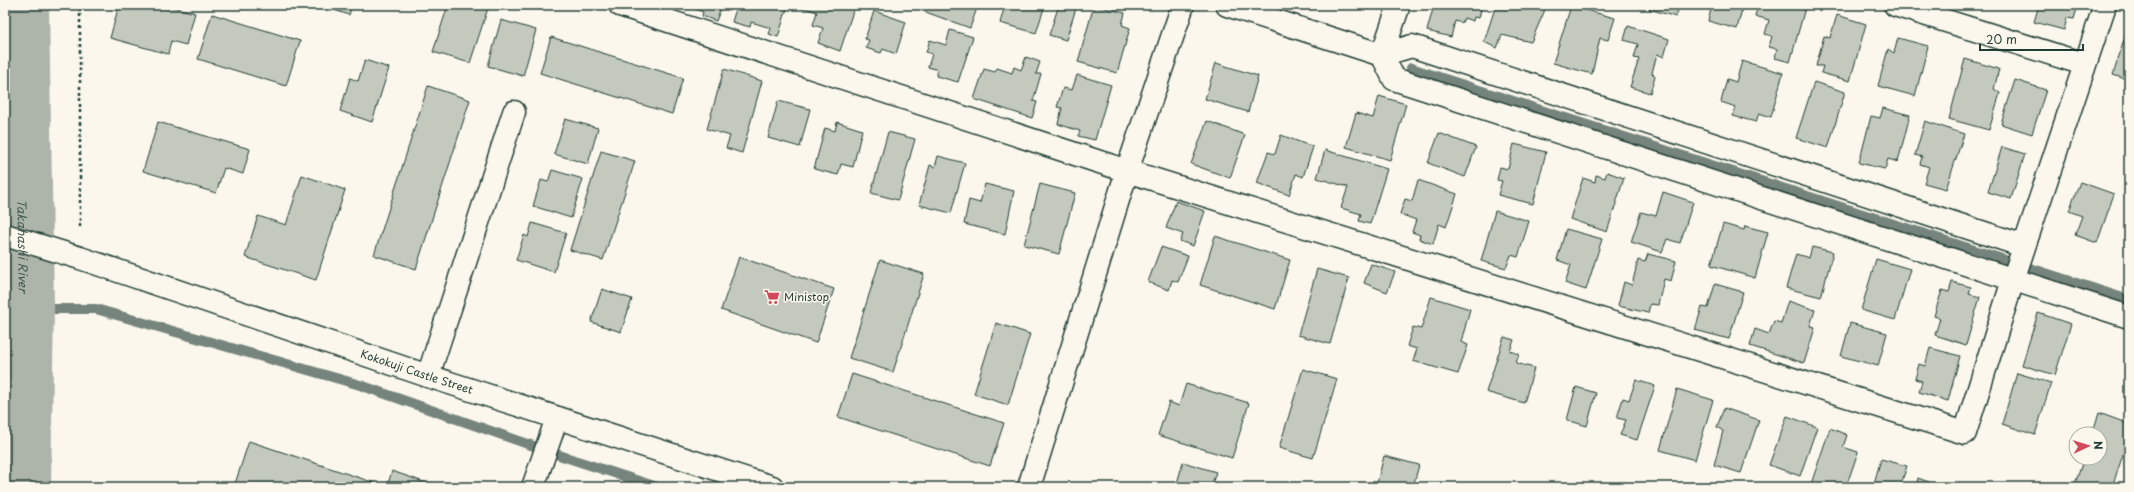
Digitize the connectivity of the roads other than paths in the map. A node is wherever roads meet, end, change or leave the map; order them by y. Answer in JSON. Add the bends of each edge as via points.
{"nodes":[{"id":1,"x":620,"y":5,"type":"edge"},
{"id":2,"x":1183,"y":5,"type":"edge"},
{"id":3,"x":1227,"y":5,"type":"edge"},
{"id":4,"x":1399,"y":5,"type":"edge"},
{"id":5,"x":1895,"y":5,"type":"edge"},
{"id":6,"x":2104,"y":5,"type":"edge"},
{"id":7,"x":1382,"y":55,"type":"junction"},
{"id":8,"x":2084,"y":64,"type":"junction"},
{"id":9,"x":514,"y":112,"type":"dead end"},
{"id":10,"x":1127,"y":171,"type":"junction"},
{"id":11,"x":5,"y":235,"type":"edge"},
{"id":12,"x":2024,"y":246,"type":"junction"},
{"id":13,"x":2013,"y":280,"type":"junction"},
{"id":14,"x":2129,"y":317,"type":"edge"},
{"id":15,"x":428,"y":376,"type":"junction"},
{"id":16,"x":555,"y":423,"type":"junction"},
{"id":17,"x":533,"y":487,"type":"edge"},
{"id":18,"x":772,"y":487,"type":"edge"},
{"id":19,"x":1029,"y":487,"type":"edge"}],
"edges":[{"from":1,"to":10,"type":"street"},
{"from":2,"to":10,"type":"street"},
{"from":3,"to":7,"type":"street"},
{"from":4,"to":7,"type":"street"},
{"from":5,"to":8,"type":"street"},
{"from":6,"to":8,"type":"street"},
{"from":7,"to":12,"type":"street","via":[[1412,46]]},
{"from":7,"to":13,"type":"street","via":[[1394,79]]},
{"from":8,"to":12,"type":"street"},
{"from":9,"to":15,"type":"street"},
{"from":10,"to":13,"type":"street","via":[[1965,433]]},
{"from":10,"to":19,"type":"street"},
{"from":11,"to":15,"type":"street","name":"Kokokuji Castle Street"},
{"from":12,"to":13,"type":"street"},
{"from":13,"to":14,"type":"street"},
{"from":15,"to":16,"type":"street","name":"Kokokuji Castle Street"},
{"from":16,"to":17,"type":"street"},
{"from":16,"to":18,"type":"street","name":"Kokokuji Castle Street"}]}
